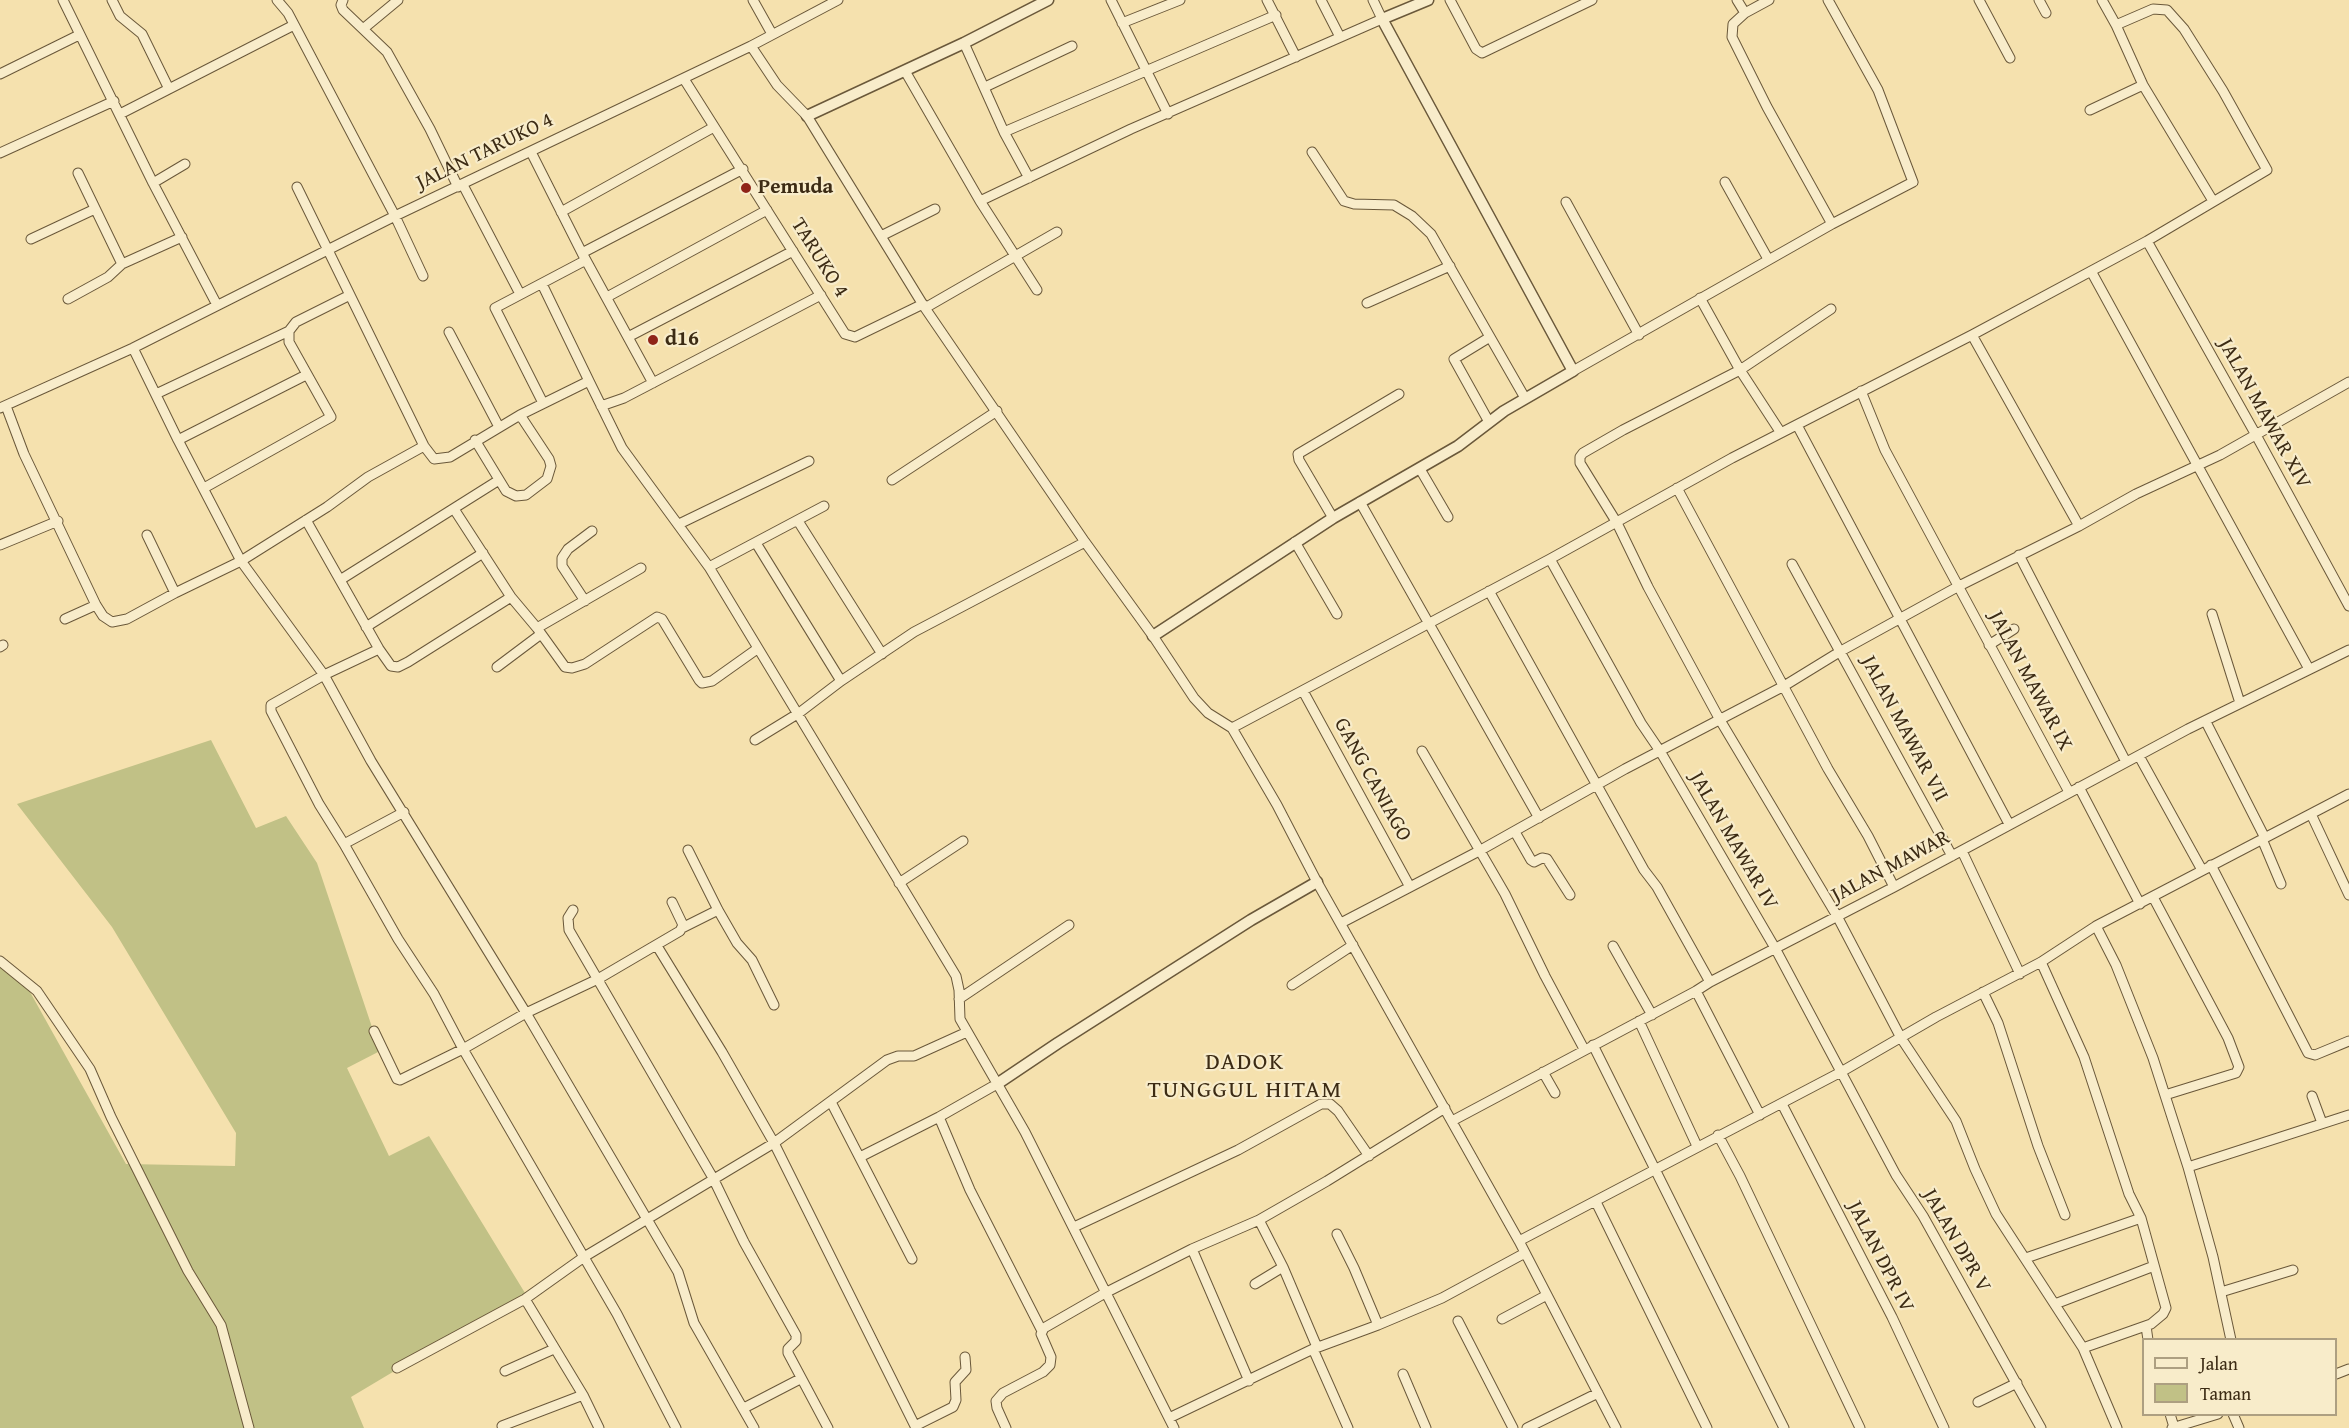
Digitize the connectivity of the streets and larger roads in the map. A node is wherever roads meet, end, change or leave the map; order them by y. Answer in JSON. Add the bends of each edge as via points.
{"nodes":[{"id":1,"x":63,"y":0,"type":"edge"},
{"id":2,"x":112,"y":0,"type":"edge"},
{"id":3,"x":278,"y":0,"type":"edge"},
{"id":4,"x":343,"y":0,"type":"edge"},
{"id":5,"x":398,"y":0,"type":"edge"},
{"id":6,"x":753,"y":0,"type":"edge"},
{"id":7,"x":838,"y":0,"type":"edge"},
{"id":8,"x":1048,"y":0,"type":"edge"},
{"id":9,"x":1111,"y":0,"type":"edge"},
{"id":10,"x":1180,"y":0,"type":"edge"},
{"id":11,"x":1267,"y":0,"type":"edge"},
{"id":12,"x":1322,"y":0,"type":"edge"},
{"id":13,"x":1373,"y":0,"type":"edge"},
{"id":14,"x":1428,"y":0,"type":"edge"},
{"id":15,"x":1450,"y":0,"type":"edge"},
{"id":16,"x":1592,"y":0,"type":"edge"},
{"id":17,"x":1737,"y":0,"type":"edge"},
{"id":18,"x":1769,"y":0,"type":"edge"},
{"id":19,"x":1828,"y":0,"type":"edge"},
{"id":20,"x":1979,"y":0,"type":"edge"},
{"id":21,"x":2039,"y":0,"type":"edge"},
{"id":22,"x":2102,"y":0,"type":"edge"},
{"id":23,"x":1745,"y":13,"type":"junction"},
{"id":24,"x":2046,"y":13,"type":"dead end"},
{"id":25,"x":1276,"y":15,"type":"junction"},
{"id":26,"x":1382,"y":19,"type":"junction"},
{"id":27,"x":1122,"y":22,"type":"junction"},
{"id":28,"x":294,"y":25,"type":"junction"},
{"id":29,"x":2116,"y":25,"type":"junction"},
{"id":30,"x":363,"y":29,"type":"junction"},
{"id":31,"x":772,"y":34,"type":"junction"},
{"id":32,"x":79,"y":35,"type":"junction"},
{"id":33,"x":1340,"y":38,"type":"junction"},
{"id":34,"x":964,"y":43,"type":"junction"},
{"id":35,"x":751,"y":46,"type":"junction"},
{"id":36,"x":1072,"y":46,"type":"dead end"},
{"id":37,"x":1296,"y":57,"type":"junction"},
{"id":38,"x":2010,"y":58,"type":"dead end"},
{"id":39,"x":1145,"y":70,"type":"junction"},
{"id":40,"x":905,"y":71,"type":"junction"},
{"id":41,"x":0,"y":74,"type":"edge"},
{"id":42,"x":684,"y":79,"type":"junction"},
{"id":43,"x":2143,"y":85,"type":"junction"},
{"id":44,"x":985,"y":87,"type":"junction"},
{"id":45,"x":169,"y":90,"type":"junction"},
{"id":46,"x":114,"y":101,"type":"junction"},
{"id":47,"x":2090,"y":110,"type":"dead end"},
{"id":48,"x":120,"y":114,"type":"junction"},
{"id":49,"x":1168,"y":114,"type":"junction"},
{"id":50,"x":807,"y":116,"type":"junction"},
{"id":51,"x":714,"y":127,"type":"junction"},
{"id":52,"x":1004,"y":132,"type":"junction"},
{"id":53,"x":531,"y":152,"type":"junction"},
{"id":54,"x":1312,"y":152,"type":"dead end"},
{"id":55,"x":0,"y":153,"type":"edge"},
{"id":56,"x":185,"y":164,"type":"dead end"},
{"id":57,"x":742,"y":169,"type":"junction"},
{"id":58,"x":78,"y":173,"type":"dead end"},
{"id":59,"x":1029,"y":178,"type":"junction"},
{"id":60,"x":1725,"y":182,"type":"dead end"},
{"id":61,"x":153,"y":183,"type":"junction"},
{"id":62,"x":461,"y":186,"type":"junction"},
{"id":63,"x":297,"y":187,"type":"dead end"},
{"id":64,"x":980,"y":201,"type":"junction"},
{"id":65,"x":2213,"y":201,"type":"junction"},
{"id":66,"x":1566,"y":202,"type":"dead end"},
{"id":67,"x":95,"y":209,"type":"junction"},
{"id":68,"x":935,"y":209,"type":"dead end"},
{"id":69,"x":767,"y":210,"type":"junction"},
{"id":70,"x":561,"y":212,"type":"junction"},
{"id":71,"x":395,"y":216,"type":"junction"},
{"id":72,"x":1832,"y":224,"type":"junction"},
{"id":73,"x":1057,"y":232,"type":"dead end"},
{"id":74,"x":881,"y":236,"type":"junction"},
{"id":75,"x":182,"y":237,"type":"junction"},
{"id":76,"x":31,"y":239,"type":"dead end"},
{"id":77,"x":2146,"y":241,"type":"junction"},
{"id":78,"x":329,"y":251,"type":"junction"},
{"id":79,"x":793,"y":251,"type":"junction"},
{"id":80,"x":1013,"y":256,"type":"junction"},
{"id":81,"x":584,"y":257,"type":"junction"},
{"id":82,"x":1768,"y":260,"type":"junction"},
{"id":83,"x":122,"y":264,"type":"junction"},
{"id":84,"x":1450,"y":266,"type":"junction"},
{"id":85,"x":2091,"y":271,"type":"junction"},
{"id":86,"x":423,"y":276,"type":"dead end"},
{"id":87,"x":542,"y":284,"type":"junction"},
{"id":88,"x":1037,"y":290,"type":"dead end"},
{"id":89,"x":520,"y":294,"type":"junction"},
{"id":90,"x":350,"y":295,"type":"junction"},
{"id":91,"x":821,"y":295,"type":"junction"},
{"id":92,"x":607,"y":297,"type":"junction"},
{"id":93,"x":1700,"y":298,"type":"junction"},
{"id":94,"x":68,"y":299,"type":"dead end"},
{"id":95,"x":1367,"y":303,"type":"dead end"},
{"id":96,"x":217,"y":304,"type":"junction"},
{"id":97,"x":924,"y":306,"type":"junction"},
{"id":98,"x":1831,"y":309,"type":"dead end"},
{"id":99,"x":288,"y":331,"type":"junction"},
{"id":100,"x":449,"y":332,"type":"dead end"},
{"id":101,"x":1640,"y":335,"type":"junction"},
{"id":102,"x":1972,"y":335,"type":"junction"},
{"id":103,"x":628,"y":337,"type":"junction"},
{"id":104,"x":1490,"y":337,"type":"junction"},
{"id":105,"x":133,"y":348,"type":"junction"},
{"id":106,"x":1740,"y":370,"type":"junction"},
{"id":107,"x":1573,"y":371,"type":"junction"},
{"id":108,"x":306,"y":375,"type":"junction"},
{"id":109,"x":589,"y":381,"type":"junction"},
{"id":110,"x":2349,"y":382,"type":"edge"},
{"id":111,"x":652,"y":383,"type":"junction"},
{"id":112,"x":1861,"y":392,"type":"junction"},
{"id":113,"x":156,"y":394,"type":"junction"},
{"id":114,"x":1399,"y":394,"type":"dead end"},
{"id":115,"x":1525,"y":398,"type":"junction"},
{"id":116,"x":543,"y":403,"type":"junction"},
{"id":117,"x":601,"y":406,"type":"junction"},
{"id":118,"x":3,"y":407,"type":"edge"},
{"id":119,"x":997,"y":411,"type":"junction"},
{"id":120,"x":520,"y":415,"type":"junction"},
{"id":121,"x":1490,"y":422,"type":"junction"},
{"id":122,"x":1797,"y":425,"type":"junction"},
{"id":123,"x":499,"y":427,"type":"junction"},
{"id":124,"x":1781,"y":434,"type":"junction"},
{"id":125,"x":2256,"y":435,"type":"junction"},
{"id":126,"x":178,"y":440,"type":"junction"},
{"id":127,"x":475,"y":440,"type":"junction"},
{"id":128,"x":424,"y":446,"type":"junction"},
{"id":129,"x":809,"y":461,"type":"dead end"},
{"id":130,"x":2196,"y":466,"type":"junction"},
{"id":131,"x":1420,"y":469,"type":"junction"},
{"id":132,"x":499,"y":480,"type":"junction"},
{"id":133,"x":892,"y":480,"type":"dead end"},
{"id":134,"x":204,"y":488,"type":"junction"},
{"id":135,"x":1677,"y":488,"type":"junction"},
{"id":136,"x":1360,"y":502,"type":"junction"},
{"id":137,"x":825,"y":506,"type":"dead end"},
{"id":138,"x":454,"y":509,"type":"junction"},
{"id":139,"x":1448,"y":517,"type":"dead end"},
{"id":140,"x":1333,"y":518,"type":"junction"},
{"id":141,"x":306,"y":520,"type":"junction"},
{"id":142,"x":58,"y":521,"type":"junction"},
{"id":143,"x":798,"y":521,"type":"junction"},
{"id":144,"x":1617,"y":523,"type":"junction"},
{"id":145,"x":679,"y":524,"type":"junction"},
{"id":146,"x":2079,"y":526,"type":"junction"},
{"id":147,"x":592,"y":531,"type":"dead end"},
{"id":148,"x":147,"y":535,"type":"dead end"},
{"id":149,"x":1085,"y":542,"type":"junction"},
{"id":150,"x":1295,"y":542,"type":"junction"},
{"id":151,"x":756,"y":543,"type":"junction"},
{"id":152,"x":0,"y":545,"type":"edge"},
{"id":153,"x":483,"y":553,"type":"junction"},
{"id":154,"x":2019,"y":555,"type":"junction"},
{"id":155,"x":1550,"y":559,"type":"junction"},
{"id":156,"x":241,"y":561,"type":"junction"},
{"id":157,"x":1792,"y":564,"type":"dead end"},
{"id":158,"x":709,"y":567,"type":"junction"},
{"id":159,"x":641,"y":568,"type":"dead end"},
{"id":160,"x":340,"y":580,"type":"junction"},
{"id":161,"x":1959,"y":586,"type":"junction"},
{"id":162,"x":1489,"y":591,"type":"junction"},
{"id":163,"x":175,"y":593,"type":"junction"},
{"id":164,"x":511,"y":597,"type":"junction"},
{"id":165,"x":585,"y":601,"type":"junction"},
{"id":166,"x":96,"y":605,"type":"junction"},
{"id":167,"x":2349,"y":606,"type":"edge"},
{"id":168,"x":1336,"y":614,"type":"dead end"},
{"id":169,"x":2212,"y":614,"type":"dead end"},
{"id":170,"x":65,"y":619,"type":"dead end"},
{"id":171,"x":1899,"y":620,"type":"junction"},
{"id":172,"x":1428,"y":624,"type":"junction"},
{"id":173,"x":366,"y":627,"type":"junction"},
{"id":174,"x":2014,"y":629,"type":"dead end"},
{"id":175,"x":539,"y":631,"type":"junction"},
{"id":176,"x":1153,"y":636,"type":"junction"},
{"id":177,"x":1989,"y":645,"type":"junction"},
{"id":178,"x":379,"y":649,"type":"junction"},
{"id":179,"x":757,"y":649,"type":"junction"},
{"id":180,"x":2349,"y":650,"type":"edge"},
{"id":181,"x":1841,"y":651,"type":"junction"},
{"id":182,"x":882,"y":654,"type":"junction"},
{"id":183,"x":497,"y":667,"type":"dead end"},
{"id":184,"x":2309,"y":669,"type":"junction"},
{"id":185,"x":324,"y":675,"type":"junction"},
{"id":186,"x":841,"y":681,"type":"junction"},
{"id":187,"x":1784,"y":686,"type":"junction"},
{"id":188,"x":1303,"y":691,"type":"junction"},
{"id":189,"x":2240,"y":703,"type":"junction"},
{"id":190,"x":799,"y":713,"type":"junction"},
{"id":191,"x":1720,"y":720,"type":"junction"},
{"id":192,"x":2206,"y":722,"type":"junction"},
{"id":193,"x":1232,"y":728,"type":"junction"},
{"id":194,"x":754,"y":740,"type":"dead end"},
{"id":195,"x":1422,"y":751,"type":"dead end"},
{"id":196,"x":1660,"y":751,"type":"junction"},
{"id":197,"x":2139,"y":756,"type":"junction"},
{"id":198,"x":2126,"y":762,"type":"junction"},
{"id":199,"x":1598,"y":784,"type":"junction"},
{"id":200,"x":2079,"y":787,"type":"junction"},
{"id":201,"x":2069,"y":792,"type":"junction"},
{"id":202,"x":2349,"y":794,"type":"edge"},
{"id":203,"x":404,"y":812,"type":"junction"},
{"id":204,"x":2311,"y":814,"type":"junction"},
{"id":205,"x":1539,"y":818,"type":"junction"},
{"id":206,"x":2009,"y":824,"type":"junction"},
{"id":207,"x":1515,"y":831,"type":"junction"},
{"id":208,"x":2263,"y":839,"type":"junction"},
{"id":209,"x":963,"y":841,"type":"dead end"},
{"id":210,"x":344,"y":844,"type":"junction"},
{"id":211,"x":688,"y":850,"type":"dead end"},
{"id":212,"x":1479,"y":851,"type":"junction"},
{"id":213,"x":1962,"y":851,"type":"junction"},
{"id":214,"x":1952,"y":856,"type":"junction"},
{"id":215,"x":2207,"y":868,"type":"junction"},
{"id":216,"x":1317,"y":882,"type":"junction"},
{"id":217,"x":899,"y":883,"type":"junction"},
{"id":218,"x":2281,"y":884,"type":"dead end"},
{"id":219,"x":1410,"y":887,"type":"junction"},
{"id":220,"x":1894,"y":887,"type":"junction"},
{"id":221,"x":1570,"y":895,"type":"dead end"},
{"id":222,"x":2349,"y":895,"type":"edge"},
{"id":223,"x":2153,"y":897,"type":"junction"},
{"id":224,"x":672,"y":902,"type":"dead end"},
{"id":225,"x":2140,"y":904,"type":"junction"},
{"id":226,"x":573,"y":910,"type":"dead end"},
{"id":227,"x":718,"y":910,"type":"junction"},
{"id":228,"x":1837,"y":916,"type":"junction"},
{"id":229,"x":1341,"y":923,"type":"junction"},
{"id":230,"x":1069,"y":925,"type":"dead end"},
{"id":231,"x":2096,"y":926,"type":"junction"},
{"id":232,"x":682,"y":928,"type":"junction"},
{"id":233,"x":1353,"y":945,"type":"junction"},
{"id":234,"x":657,"y":946,"type":"junction"},
{"id":235,"x":1613,"y":946,"type":"dead end"},
{"id":236,"x":1775,"y":948,"type":"junction"},
{"id":237,"x":0,"y":962,"type":"edge"},
{"id":238,"x":2041,"y":962,"type":"junction"},
{"id":239,"x":2020,"y":974,"type":"junction"},
{"id":240,"x":598,"y":979,"type":"junction"},
{"id":241,"x":1710,"y":982,"type":"junction"},
{"id":242,"x":1292,"y":985,"type":"dead end"},
{"id":243,"x":1696,"y":991,"type":"junction"},
{"id":244,"x":1983,"y":992,"type":"junction"},
{"id":245,"x":959,"y":999,"type":"junction"},
{"id":246,"x":774,"y":1005,"type":"dead end"},
{"id":247,"x":526,"y":1013,"type":"junction"},
{"id":248,"x":1652,"y":1015,"type":"junction"},
{"id":249,"x":1639,"y":1021,"type":"junction"},
{"id":250,"x":374,"y":1031,"type":"dead end"},
{"id":251,"x":967,"y":1032,"type":"junction"},
{"id":252,"x":1901,"y":1038,"type":"junction"},
{"id":253,"x":2349,"y":1041,"type":"edge"},
{"id":254,"x":1589,"y":1047,"type":"junction"},
{"id":255,"x":463,"y":1049,"type":"junction"},
{"id":256,"x":1543,"y":1072,"type":"junction"},
{"id":257,"x":1841,"y":1072,"type":"junction"},
{"id":258,"x":998,"y":1084,"type":"junction"},
{"id":259,"x":1555,"y":1093,"type":"dead end"},
{"id":260,"x":2165,"y":1095,"type":"junction"},
{"id":261,"x":2312,"y":1096,"type":"dead end"},
{"id":262,"x":831,"y":1102,"type":"junction"},
{"id":263,"x":1782,"y":1104,"type":"junction"},
{"id":264,"x":1445,"y":1108,"type":"junction"},
{"id":265,"x":1760,"y":1115,"type":"junction"},
{"id":266,"x":2349,"y":1115,"type":"edge"},
{"id":267,"x":939,"y":1117,"type":"junction"},
{"id":268,"x":1452,"y":1121,"type":"junction"},
{"id":269,"x":2322,"y":1123,"type":"junction"},
{"id":270,"x":1718,"y":1136,"type":"junction"},
{"id":271,"x":774,"y":1143,"type":"junction"},
{"id":272,"x":1697,"y":1146,"type":"junction"},
{"id":273,"x":1369,"y":1156,"type":"junction"},
{"id":274,"x":860,"y":1157,"type":"junction"},
{"id":275,"x":2188,"y":1167,"type":"junction"},
{"id":276,"x":1656,"y":1168,"type":"junction"},
{"id":277,"x":713,"y":1178,"type":"junction"},
{"id":278,"x":1596,"y":1202,"type":"junction"},
{"id":279,"x":2065,"y":1215,"type":"dead end"},
{"id":280,"x":2141,"y":1218,"type":"junction"},
{"id":281,"x":648,"y":1219,"type":"junction"},
{"id":282,"x":1259,"y":1220,"type":"junction"},
{"id":283,"x":1074,"y":1227,"type":"junction"},
{"id":284,"x":1337,"y":1234,"type":"dead end"},
{"id":285,"x":1519,"y":1241,"type":"junction"},
{"id":286,"x":1192,"y":1249,"type":"junction"},
{"id":287,"x":1525,"y":1253,"type":"junction"},
{"id":288,"x":584,"y":1257,"type":"junction"},
{"id":289,"x":2026,"y":1258,"type":"junction"},
{"id":290,"x":912,"y":1259,"type":"dead end"},
{"id":291,"x":2154,"y":1266,"type":"junction"},
{"id":292,"x":1283,"y":1267,"type":"junction"},
{"id":293,"x":2293,"y":1270,"type":"dead end"},
{"id":294,"x":1255,"y":1284,"type":"dead end"},
{"id":295,"x":2221,"y":1292,"type":"junction"},
{"id":296,"x":1105,"y":1293,"type":"junction"},
{"id":297,"x":1547,"y":1295,"type":"junction"},
{"id":298,"x":525,"y":1299,"type":"junction"},
{"id":299,"x":2055,"y":1304,"type":"junction"},
{"id":300,"x":1502,"y":1319,"type":"dead end"},
{"id":301,"x":1458,"y":1321,"type":"dead end"},
{"id":302,"x":1378,"y":1325,"type":"junction"},
{"id":303,"x":2146,"y":1326,"type":"junction"},
{"id":304,"x":1042,"y":1331,"type":"junction"},
{"id":305,"x":2148,"y":1338,"type":"edge"},
{"id":306,"x":2231,"y":1338,"type":"edge"},
{"id":307,"x":1315,"y":1348,"type":"junction"},
{"id":308,"x":2083,"y":1348,"type":"junction"},
{"id":309,"x":554,"y":1349,"type":"junction"},
{"id":310,"x":965,"y":1357,"type":"dead end"},
{"id":311,"x":397,"y":1368,"type":"dead end"},
{"id":312,"x":505,"y":1371,"type":"dead end"},
{"id":313,"x":1403,"y":1374,"type":"dead end"},
{"id":314,"x":800,"y":1379,"type":"junction"},
{"id":315,"x":1249,"y":1381,"type":"junction"},
{"id":316,"x":2017,"y":1383,"type":"junction"},
{"id":317,"x":1598,"y":1393,"type":"junction"},
{"id":318,"x":583,"y":1395,"type":"junction"},
{"id":319,"x":1978,"y":1402,"type":"dead end"},
{"id":320,"x":744,"y":1408,"type":"junction"},
{"id":321,"x":2212,"y":1416,"type":"edge"},
{"id":322,"x":1169,"y":1418,"type":"junction"},
{"id":323,"x":502,"y":1426,"type":"dead end"},
{"id":324,"x":915,"y":1427,"type":"edge"},
{"id":325,"x":249,"y":1428,"type":"edge"},
{"id":326,"x":599,"y":1428,"type":"edge"},
{"id":327,"x":676,"y":1428,"type":"edge"},
{"id":328,"x":754,"y":1428,"type":"edge"},
{"id":329,"x":828,"y":1428,"type":"edge"},
{"id":330,"x":1006,"y":1428,"type":"edge"},
{"id":331,"x":1174,"y":1428,"type":"edge"},
{"id":332,"x":1348,"y":1428,"type":"edge"},
{"id":333,"x":1426,"y":1428,"type":"edge"},
{"id":334,"x":1513,"y":1428,"type":"edge"},
{"id":335,"x":1527,"y":1428,"type":"edge"},
{"id":336,"x":1616,"y":1428,"type":"edge"},
{"id":337,"x":1707,"y":1428,"type":"edge"},
{"id":338,"x":1784,"y":1428,"type":"edge"},
{"id":339,"x":1860,"y":1428,"type":"edge"},
{"id":340,"x":1944,"y":1428,"type":"edge"},
{"id":341,"x":2041,"y":1428,"type":"edge"},
{"id":342,"x":2117,"y":1428,"type":"edge"},
{"id":343,"x":2173,"y":1428,"type":"edge"}],
"edges":[{"from":1,"to":32,"type":"street"},
{"from":2,"to":45,"type":"street","via":[[120,16],[142,34]]},
{"from":3,"to":28,"type":"street"},
{"from":4,"to":30,"type":"street","via":[[343,10]]},
{"from":5,"to":30,"type":"street"},
{"from":6,"to":31,"type":"street"},
{"from":7,"to":31,"type":"street","name":"JALAN TARUKO 4"},
{"from":8,"to":34,"type":"street"},
{"from":9,"to":27,"type":"street"},
{"from":10,"to":27,"type":"street"},
{"from":11,"to":25,"type":"street"},
{"from":12,"to":33,"type":"street"},
{"from":13,"to":26,"type":"street"},
{"from":14,"to":26,"type":"street"},
{"from":15,"to":16,"type":"street","via":[[1476,49],[1482,53]]},
{"from":17,"to":23,"type":"street"},
{"from":18,"to":23,"type":"street"},
{"from":19,"to":72,"type":"street","via":[[1878,90],[1913,181]]},
{"from":20,"to":38,"type":"street"},
{"from":21,"to":24,"type":"street"},
{"from":22,"to":29,"type":"street"},
{"from":23,"to":72,"type":"street","via":[[1733,24],[1732,37]]},
{"from":25,"to":37,"type":"street"},
{"from":25,"to":39,"type":"street"},
{"from":26,"to":33,"type":"street"},
{"from":26,"to":107,"type":"street"},
{"from":27,"to":39,"type":"street"},
{"from":28,"to":45,"type":"street"},
{"from":28,"to":71,"type":"street"},
{"from":29,"to":43,"type":"street"},
{"from":29,"to":65,"type":"street","via":[[2153,9],[2167,10],[2184,30],[2247,131],[2267,170]]},
{"from":30,"to":62,"type":"street","via":[[387,52]]},
{"from":31,"to":35,"type":"street","name":"JALAN TARUKO 4"},
{"from":32,"to":41,"type":"street"},
{"from":32,"to":46,"type":"street"},
{"from":33,"to":37,"type":"street"},
{"from":34,"to":40,"type":"street"},
{"from":34,"to":44,"type":"street"},
{"from":35,"to":42,"type":"street","name":"JALAN TARUKO 4"},
{"from":35,"to":50,"type":"street","via":[[777,84]]},
{"from":36,"to":44,"type":"street"},
{"from":37,"to":49,"type":"street"},
{"from":39,"to":49,"type":"street"},
{"from":39,"to":52,"type":"street"},
{"from":40,"to":50,"type":"street"},
{"from":40,"to":64,"type":"street"},
{"from":42,"to":51,"type":"street","name":"TARUKO 4"},
{"from":42,"to":53,"type":"street","name":"JALAN TARUKO 4"},
{"from":43,"to":47,"type":"street"},
{"from":43,"to":65,"type":"street"},
{"from":44,"to":52,"type":"street"},
{"from":45,"to":48,"type":"street"},
{"from":46,"to":48,"type":"street"},
{"from":46,"to":55,"type":"street"},
{"from":48,"to":61,"type":"street"},
{"from":49,"to":59,"type":"street"},
{"from":50,"to":74,"type":"street"},
{"from":51,"to":57,"type":"street","name":"TARUKO 4"},
{"from":51,"to":70,"type":"street"},
{"from":52,"to":59,"type":"street"},
{"from":53,"to":62,"type":"street","name":"JALAN TARUKO 4"},
{"from":53,"to":70,"type":"street"},
{"from":54,"to":84,"type":"street","via":[[1344,201],[1387,204],[1404,210],[1431,234]]},
{"from":56,"to":61,"type":"street"},
{"from":57,"to":69,"type":"street","name":"TARUKO 4"},
{"from":57,"to":81,"type":"street"},
{"from":58,"to":67,"type":"street"},
{"from":59,"to":64,"type":"street"},
{"from":60,"to":82,"type":"street"},
{"from":61,"to":75,"type":"street"},
{"from":62,"to":71,"type":"street","name":"JALAN TARUKO 4"},
{"from":62,"to":89,"type":"street"},
{"from":63,"to":78,"type":"street"},
{"from":64,"to":80,"type":"street"},
{"from":65,"to":77,"type":"street"},
{"from":66,"to":101,"type":"street"},
{"from":67,"to":76,"type":"street"},
{"from":67,"to":83,"type":"street"},
{"from":68,"to":74,"type":"street"},
{"from":69,"to":79,"type":"street","name":"TARUKO 4"},
{"from":69,"to":92,"type":"street"},
{"from":70,"to":81,"type":"street"},
{"from":71,"to":78,"type":"street","name":"JALAN TARUKO 4"},
{"from":71,"to":86,"type":"street"},
{"from":72,"to":82,"type":"street"},
{"from":73,"to":80,"type":"street"},
{"from":74,"to":97,"type":"street"},
{"from":75,"to":83,"type":"street"},
{"from":75,"to":96,"type":"street"},
{"from":77,"to":85,"type":"street"},
{"from":77,"to":125,"type":"street","name":"JALAN MAWAR XIV"},
{"from":78,"to":90,"type":"street"},
{"from":78,"to":96,"type":"street","name":"JALAN TARUKO 4"},
{"from":79,"to":91,"type":"street","name":"TARUKO 4"},
{"from":79,"to":103,"type":"street"},
{"from":80,"to":88,"type":"street"},
{"from":80,"to":97,"type":"street"},
{"from":81,"to":87,"type":"street"},
{"from":81,"to":92,"type":"street"},
{"from":82,"to":93,"type":"street"},
{"from":83,"to":94,"type":"street","via":[[108,277]]},
{"from":84,"to":95,"type":"street"},
{"from":84,"to":104,"type":"street"},
{"from":85,"to":102,"type":"street"},
{"from":85,"to":130,"type":"street"},
{"from":87,"to":89,"type":"street"},
{"from":87,"to":109,"type":"street"},
{"from":89,"to":116,"type":"street","via":[[495,308]]},
{"from":90,"to":99,"type":"street","via":[[296,322]]},
{"from":90,"to":128,"type":"street"},
{"from":91,"to":97,"type":"street","name":"TARUKO 4","via":[[845,334],[855,337]]},
{"from":91,"to":111,"type":"street"},
{"from":92,"to":103,"type":"street"},
{"from":93,"to":101,"type":"street"},
{"from":93,"to":106,"type":"street"},
{"from":96,"to":105,"type":"street","name":"JALAN TARUKO 4"},
{"from":97,"to":119,"type":"street"},
{"from":98,"to":106,"type":"street"},
{"from":99,"to":108,"type":"street","via":[[289,342]]},
{"from":99,"to":113,"type":"street"},
{"from":100,"to":123,"type":"street"},
{"from":101,"to":107,"type":"street"},
{"from":102,"to":112,"type":"street"},
{"from":102,"to":146,"type":"street"},
{"from":103,"to":111,"type":"street"},
{"from":104,"to":115,"type":"street"},
{"from":104,"to":121,"type":"street","via":[[1454,359]]},
{"from":105,"to":113,"type":"street"},
{"from":105,"to":118,"type":"street","name":"JALAN TARUKO 4"},
{"from":106,"to":124,"type":"street"},
{"from":106,"to":144,"type":"street","via":[[1583,453],[1581,465]]},
{"from":107,"to":115,"type":"street"},
{"from":108,"to":126,"type":"street"},
{"from":108,"to":134,"type":"street","via":[[332,417]]},
{"from":109,"to":116,"type":"street"},
{"from":109,"to":117,"type":"street"},
{"from":110,"to":125,"type":"street"},
{"from":111,"to":117,"type":"street"},
{"from":112,"to":122,"type":"street"},
{"from":112,"to":161,"type":"street","name":"JALAN MAWAR IX","via":[[1885,450]]},
{"from":113,"to":126,"type":"street"},
{"from":114,"to":140,"type":"street","via":[[1298,454]]},
{"from":115,"to":121,"type":"street"},
{"from":116,"to":120,"type":"street"},
{"from":117,"to":145,"type":"street","via":[[622,448]]},
{"from":118,"to":142,"type":"street"},
{"from":119,"to":133,"type":"street"},
{"from":119,"to":149,"type":"street"},
{"from":120,"to":123,"type":"street"},
{"from":120,"to":132,"type":"street","via":[[549,459],[551,470],[523,497],[512,495]]},
{"from":121,"to":131,"type":"street"},
{"from":122,"to":124,"type":"street"},
{"from":122,"to":171,"type":"street"},
{"from":123,"to":127,"type":"street"},
{"from":124,"to":135,"type":"street"},
{"from":125,"to":130,"type":"street"},
{"from":125,"to":167,"type":"street","name":"JALAN MAWAR XIV"},
{"from":126,"to":134,"type":"street"},
{"from":127,"to":128,"type":"street","via":[[439,460],[431,458]]},
{"from":127,"to":132,"type":"street"},
{"from":128,"to":141,"type":"street","via":[[368,477]]},
{"from":129,"to":145,"type":"street"},
{"from":130,"to":146,"type":"street"},
{"from":130,"to":184,"type":"street"},
{"from":131,"to":136,"type":"street"},
{"from":131,"to":139,"type":"street"},
{"from":132,"to":138,"type":"street"},
{"from":134,"to":156,"type":"street"},
{"from":135,"to":144,"type":"street"},
{"from":135,"to":187,"type":"street"},
{"from":136,"to":140,"type":"street"},
{"from":136,"to":172,"type":"street"},
{"from":137,"to":143,"type":"street"},
{"from":138,"to":153,"type":"street"},
{"from":138,"to":160,"type":"street"},
{"from":140,"to":150,"type":"street"},
{"from":141,"to":156,"type":"street"},
{"from":141,"to":160,"type":"street"},
{"from":142,"to":152,"type":"street"},
{"from":142,"to":166,"type":"street"},
{"from":143,"to":151,"type":"street"},
{"from":143,"to":182,"type":"street"},
{"from":144,"to":155,"type":"street"},
{"from":144,"to":191,"type":"street"},
{"from":145,"to":158,"type":"street"},
{"from":146,"to":154,"type":"street"},
{"from":147,"to":165,"type":"street","via":[[568,549],[561,562]]},
{"from":148,"to":163,"type":"street"},
{"from":149,"to":176,"type":"street"},
{"from":149,"to":182,"type":"street","via":[[936,620]]},
{"from":150,"to":168,"type":"street"},
{"from":150,"to":176,"type":"street"},
{"from":151,"to":158,"type":"street"},
{"from":151,"to":186,"type":"street"},
{"from":153,"to":164,"type":"street"},
{"from":153,"to":173,"type":"street"},
{"from":154,"to":161,"type":"street"},
{"from":154,"to":198,"type":"street"},
{"from":155,"to":162,"type":"street"},
{"from":155,"to":196,"type":"street","name":"JALAN MAWAR IV"},
{"from":156,"to":163,"type":"street"},
{"from":156,"to":185,"type":"street"},
{"from":157,"to":181,"type":"street","name":"JALAN MAWAR VII"},
{"from":158,"to":179,"type":"street"},
{"from":159,"to":165,"type":"street"},
{"from":160,"to":173,"type":"street"},
{"from":161,"to":171,"type":"street"},
{"from":161,"to":177,"type":"street","name":"JALAN MAWAR IX"},
{"from":162,"to":172,"type":"street"},
{"from":162,"to":199,"type":"street"},
{"from":163,"to":166,"type":"street","via":[[127,620],[116,622],[107,620]]},
{"from":164,"to":175,"type":"street"},
{"from":164,"to":178,"type":"street","via":[[398,667],[389,664]]},
{"from":165,"to":175,"type":"street"},
{"from":166,"to":170,"type":"street"},
{"from":169,"to":189,"type":"street"},
{"from":171,"to":181,"type":"street"},
{"from":171,"to":206,"type":"street"},
{"from":172,"to":188,"type":"street"},
{"from":172,"to":205,"type":"street"},
{"from":173,"to":178,"type":"street"},
{"from":174,"to":177,"type":"street"},
{"from":175,"to":179,"type":"street","via":[[562,665],[577,667],[659,617],[702,683],[712,681]]},
{"from":175,"to":183,"type":"street"},
{"from":176,"to":193,"type":"street","via":[[1194,698],[1208,713]]},
{"from":177,"to":201,"type":"street","name":"JALAN MAWAR IX"},
{"from":178,"to":185,"type":"street"},
{"from":179,"to":190,"type":"street"},
{"from":180,"to":184,"type":"street","name":"JALAN MAWAR"},
{"from":181,"to":187,"type":"street"},
{"from":181,"to":214,"type":"street","name":"JALAN MAWAR VII"},
{"from":182,"to":186,"type":"street"},
{"from":184,"to":189,"type":"street","name":"JALAN MAWAR"},
{"from":185,"to":203,"type":"street"},
{"from":185,"to":210,"type":"street","via":[[273,702],[271,711]]},
{"from":186,"to":190,"type":"street"},
{"from":187,"to":191,"type":"street"},
{"from":187,"to":220,"type":"street"},
{"from":188,"to":193,"type":"street"},
{"from":188,"to":219,"type":"street","name":"GANG CANIAGO"},
{"from":189,"to":192,"type":"street","name":"JALAN MAWAR"},
{"from":190,"to":194,"type":"street"},
{"from":190,"to":217,"type":"street"},
{"from":191,"to":196,"type":"street"},
{"from":191,"to":228,"type":"street"},
{"from":192,"to":197,"type":"street","name":"JALAN MAWAR"},
{"from":192,"to":208,"type":"street"},
{"from":193,"to":216,"type":"street"},
{"from":195,"to":212,"type":"street"},
{"from":196,"to":199,"type":"street"},
{"from":196,"to":236,"type":"street","name":"JALAN MAWAR IV"},
{"from":197,"to":198,"type":"street","name":"JALAN MAWAR"},
{"from":197,"to":215,"type":"street"},
{"from":198,"to":200,"type":"street","name":"JALAN MAWAR"},
{"from":199,"to":205,"type":"street"},
{"from":199,"to":241,"type":"street"},
{"from":200,"to":201,"type":"street","name":"JALAN MAWAR"},
{"from":200,"to":225,"type":"street"},
{"from":201,"to":206,"type":"street","name":"JALAN MAWAR"},
{"from":202,"to":204,"type":"street"},
{"from":203,"to":210,"type":"street"},
{"from":203,"to":247,"type":"street"},
{"from":204,"to":208,"type":"street"},
{"from":204,"to":222,"type":"street"},
{"from":205,"to":207,"type":"street"},
{"from":206,"to":213,"type":"street","name":"JALAN MAWAR"},
{"from":207,"to":212,"type":"street"},
{"from":207,"to":221,"type":"street","via":[[1531,860],[1547,859]]},
{"from":208,"to":215,"type":"street"},
{"from":208,"to":218,"type":"street"},
{"from":209,"to":217,"type":"street"},
{"from":210,"to":255,"type":"street"},
{"from":211,"to":227,"type":"street"},
{"from":212,"to":219,"type":"street"},
{"from":212,"to":254,"type":"street"},
{"from":213,"to":214,"type":"street","name":"JALAN MAWAR"},
{"from":213,"to":239,"type":"street"},
{"from":214,"to":220,"type":"street","name":"JALAN MAWAR"},
{"from":215,"to":223,"type":"street"},
{"from":215,"to":253,"type":"street","via":[[2308,1053],[2315,1055]]},
{"from":216,"to":229,"type":"street"},
{"from":216,"to":258,"type":"street","via":[[1241,926]]},
{"from":217,"to":245,"type":"street","via":[[956,976]]},
{"from":219,"to":229,"type":"street"},
{"from":220,"to":228,"type":"street","name":"JALAN MAWAR"},
{"from":223,"to":225,"type":"street"},
{"from":223,"to":260,"type":"street","via":[[2228,1038],[2239,1067],[2236,1073]]},
{"from":224,"to":232,"type":"street"},
{"from":225,"to":231,"type":"street"},
{"from":226,"to":240,"type":"street","via":[[568,927]]},
{"from":227,"to":232,"type":"street"},
{"from":227,"to":246,"type":"street","via":[[752,960]]},
{"from":228,"to":236,"type":"street","name":"JALAN MAWAR"},
{"from":228,"to":252,"type":"street"},
{"from":229,"to":233,"type":"street"},
{"from":230,"to":245,"type":"street"},
{"from":231,"to":238,"type":"street"},
{"from":231,"to":260,"type":"street","via":[[2136,1013]]},
{"from":232,"to":234,"type":"street"},
{"from":233,"to":242,"type":"street"},
{"from":233,"to":264,"type":"street"},
{"from":234,"to":240,"type":"street"},
{"from":234,"to":271,"type":"street"},
{"from":235,"to":248,"type":"street"},
{"from":236,"to":241,"type":"street","name":"JALAN MAWAR"},
{"from":236,"to":257,"type":"street","name":"JALAN MAWAR IV"},
{"from":237,"to":325,"type":"street","via":[[37,991],[90,1069],[188,1271],[221,1325]]},
{"from":238,"to":239,"type":"street"},
{"from":238,"to":280,"type":"street","via":[[2084,1057],[2129,1194]]},
{"from":239,"to":244,"type":"street"},
{"from":240,"to":247,"type":"street"},
{"from":240,"to":277,"type":"street"},
{"from":241,"to":243,"type":"street","name":"JALAN MAWAR"},
{"from":243,"to":248,"type":"street","name":"JALAN MAWAR"},
{"from":243,"to":265,"type":"street"},
{"from":244,"to":252,"type":"street"},
{"from":244,"to":279,"type":"street","via":[[1998,1023]]},
{"from":245,"to":251,"type":"street","via":[[958,1013]]},
{"from":247,"to":255,"type":"street"},
{"from":247,"to":281,"type":"street"},
{"from":248,"to":249,"type":"street","name":"JALAN MAWAR"},
{"from":249,"to":254,"type":"street","name":"JALAN MAWAR"},
{"from":249,"to":272,"type":"street"},
{"from":250,"to":255,"type":"street","via":[[397,1079]]},
{"from":251,"to":258,"type":"street"},
{"from":251,"to":262,"type":"street","via":[[914,1056],[887,1060]]},
{"from":252,"to":257,"type":"street"},
{"from":252,"to":289,"type":"street","via":[[1956,1121],[1996,1214]]},
{"from":254,"to":256,"type":"street","name":"JALAN MAWAR"},
{"from":254,"to":276,"type":"street"},
{"from":255,"to":288,"type":"street"},
{"from":256,"to":259,"type":"street"},
{"from":256,"to":268,"type":"street","name":"JALAN MAWAR"},
{"from":257,"to":263,"type":"street"},
{"from":257,"to":316,"type":"street","name":"JALAN DPR V"},
{"from":258,"to":267,"type":"street"},
{"from":258,"to":283,"type":"street"},
{"from":260,"to":275,"type":"street"},
{"from":261,"to":269,"type":"street"},
{"from":262,"to":271,"type":"street"},
{"from":262,"to":274,"type":"street"},
{"from":263,"to":265,"type":"street"},
{"from":263,"to":340,"type":"street","name":"JALAN DPR IV","via":[[1892,1317]]},
{"from":264,"to":268,"type":"street"},
{"from":264,"to":273,"type":"street"},
{"from":265,"to":270,"type":"street"},
{"from":266,"to":269,"type":"street"},
{"from":267,"to":274,"type":"street"},
{"from":267,"to":304,"type":"street","via":[[970,1190]]},
{"from":268,"to":285,"type":"street"},
{"from":269,"to":275,"type":"street"},
{"from":270,"to":272,"type":"street"},
{"from":270,"to":339,"type":"street"},
{"from":271,"to":277,"type":"street"},
{"from":271,"to":324,"type":"street"},
{"from":272,"to":276,"type":"street"},
{"from":273,"to":282,"type":"street"},
{"from":273,"to":283,"type":"street","via":[[1338,1111],[1330,1104],[1322,1104],[1238,1150]]},
{"from":274,"to":290,"type":"street"},
{"from":275,"to":295,"type":"street"},
{"from":276,"to":278,"type":"street"},
{"from":276,"to":338,"type":"street"},
{"from":277,"to":281,"type":"street"},
{"from":277,"to":314,"type":"street","via":[[796,1335],[788,1353]]},
{"from":278,"to":285,"type":"street"},
{"from":278,"to":337,"type":"street"},
{"from":280,"to":289,"type":"street"},
{"from":280,"to":291,"type":"street"},
{"from":281,"to":288,"type":"street"},
{"from":281,"to":320,"type":"street","via":[[678,1272],[694,1323]]},
{"from":282,"to":286,"type":"street"},
{"from":282,"to":292,"type":"street"},
{"from":283,"to":296,"type":"street"},
{"from":284,"to":302,"type":"street"},
{"from":285,"to":287,"type":"street"},
{"from":286,"to":296,"type":"street"},
{"from":286,"to":315,"type":"street"},
{"from":287,"to":297,"type":"street"},
{"from":287,"to":302,"type":"street","via":[[1442,1298]]},
{"from":288,"to":298,"type":"street"},
{"from":288,"to":327,"type":"street"},
{"from":289,"to":299,"type":"street"},
{"from":291,"to":299,"type":"street"},
{"from":291,"to":303,"type":"street","via":[[2166,1308]]},
{"from":292,"to":294,"type":"street"},
{"from":292,"to":307,"type":"street"},
{"from":293,"to":295,"type":"street"},
{"from":295,"to":306,"type":"street"},
{"from":296,"to":304,"type":"street"},
{"from":296,"to":322,"type":"street"},
{"from":297,"to":300,"type":"street"},
{"from":297,"to":317,"type":"street"},
{"from":298,"to":309,"type":"street"},
{"from":298,"to":311,"type":"street"},
{"from":299,"to":308,"type":"street"},
{"from":301,"to":334,"type":"street"},
{"from":302,"to":307,"type":"street"},
{"from":303,"to":305,"type":"street"},
{"from":303,"to":308,"type":"street"},
{"from":304,"to":330,"type":"street","via":[[1051,1362],[1047,1370],[997,1399]]},
{"from":307,"to":315,"type":"street"},
{"from":307,"to":332,"type":"street"},
{"from":308,"to":342,"type":"street"},
{"from":309,"to":312,"type":"street"},
{"from":309,"to":318,"type":"street"},
{"from":310,"to":324,"type":"street","via":[[966,1370],[955,1382],[953,1407]]},
{"from":313,"to":333,"type":"street"},
{"from":314,"to":320,"type":"street"},
{"from":314,"to":329,"type":"street"},
{"from":315,"to":322,"type":"street"},
{"from":316,"to":319,"type":"street"},
{"from":316,"to":341,"type":"street","name":"JALAN DPR V"},
{"from":317,"to":335,"type":"street"},
{"from":317,"to":336,"type":"street"},
{"from":318,"to":323,"type":"street"},
{"from":318,"to":326,"type":"street"},
{"from":320,"to":328,"type":"street"},
{"from":321,"to":343,"type":"street"},
{"from":322,"to":331,"type":"street"}]}
